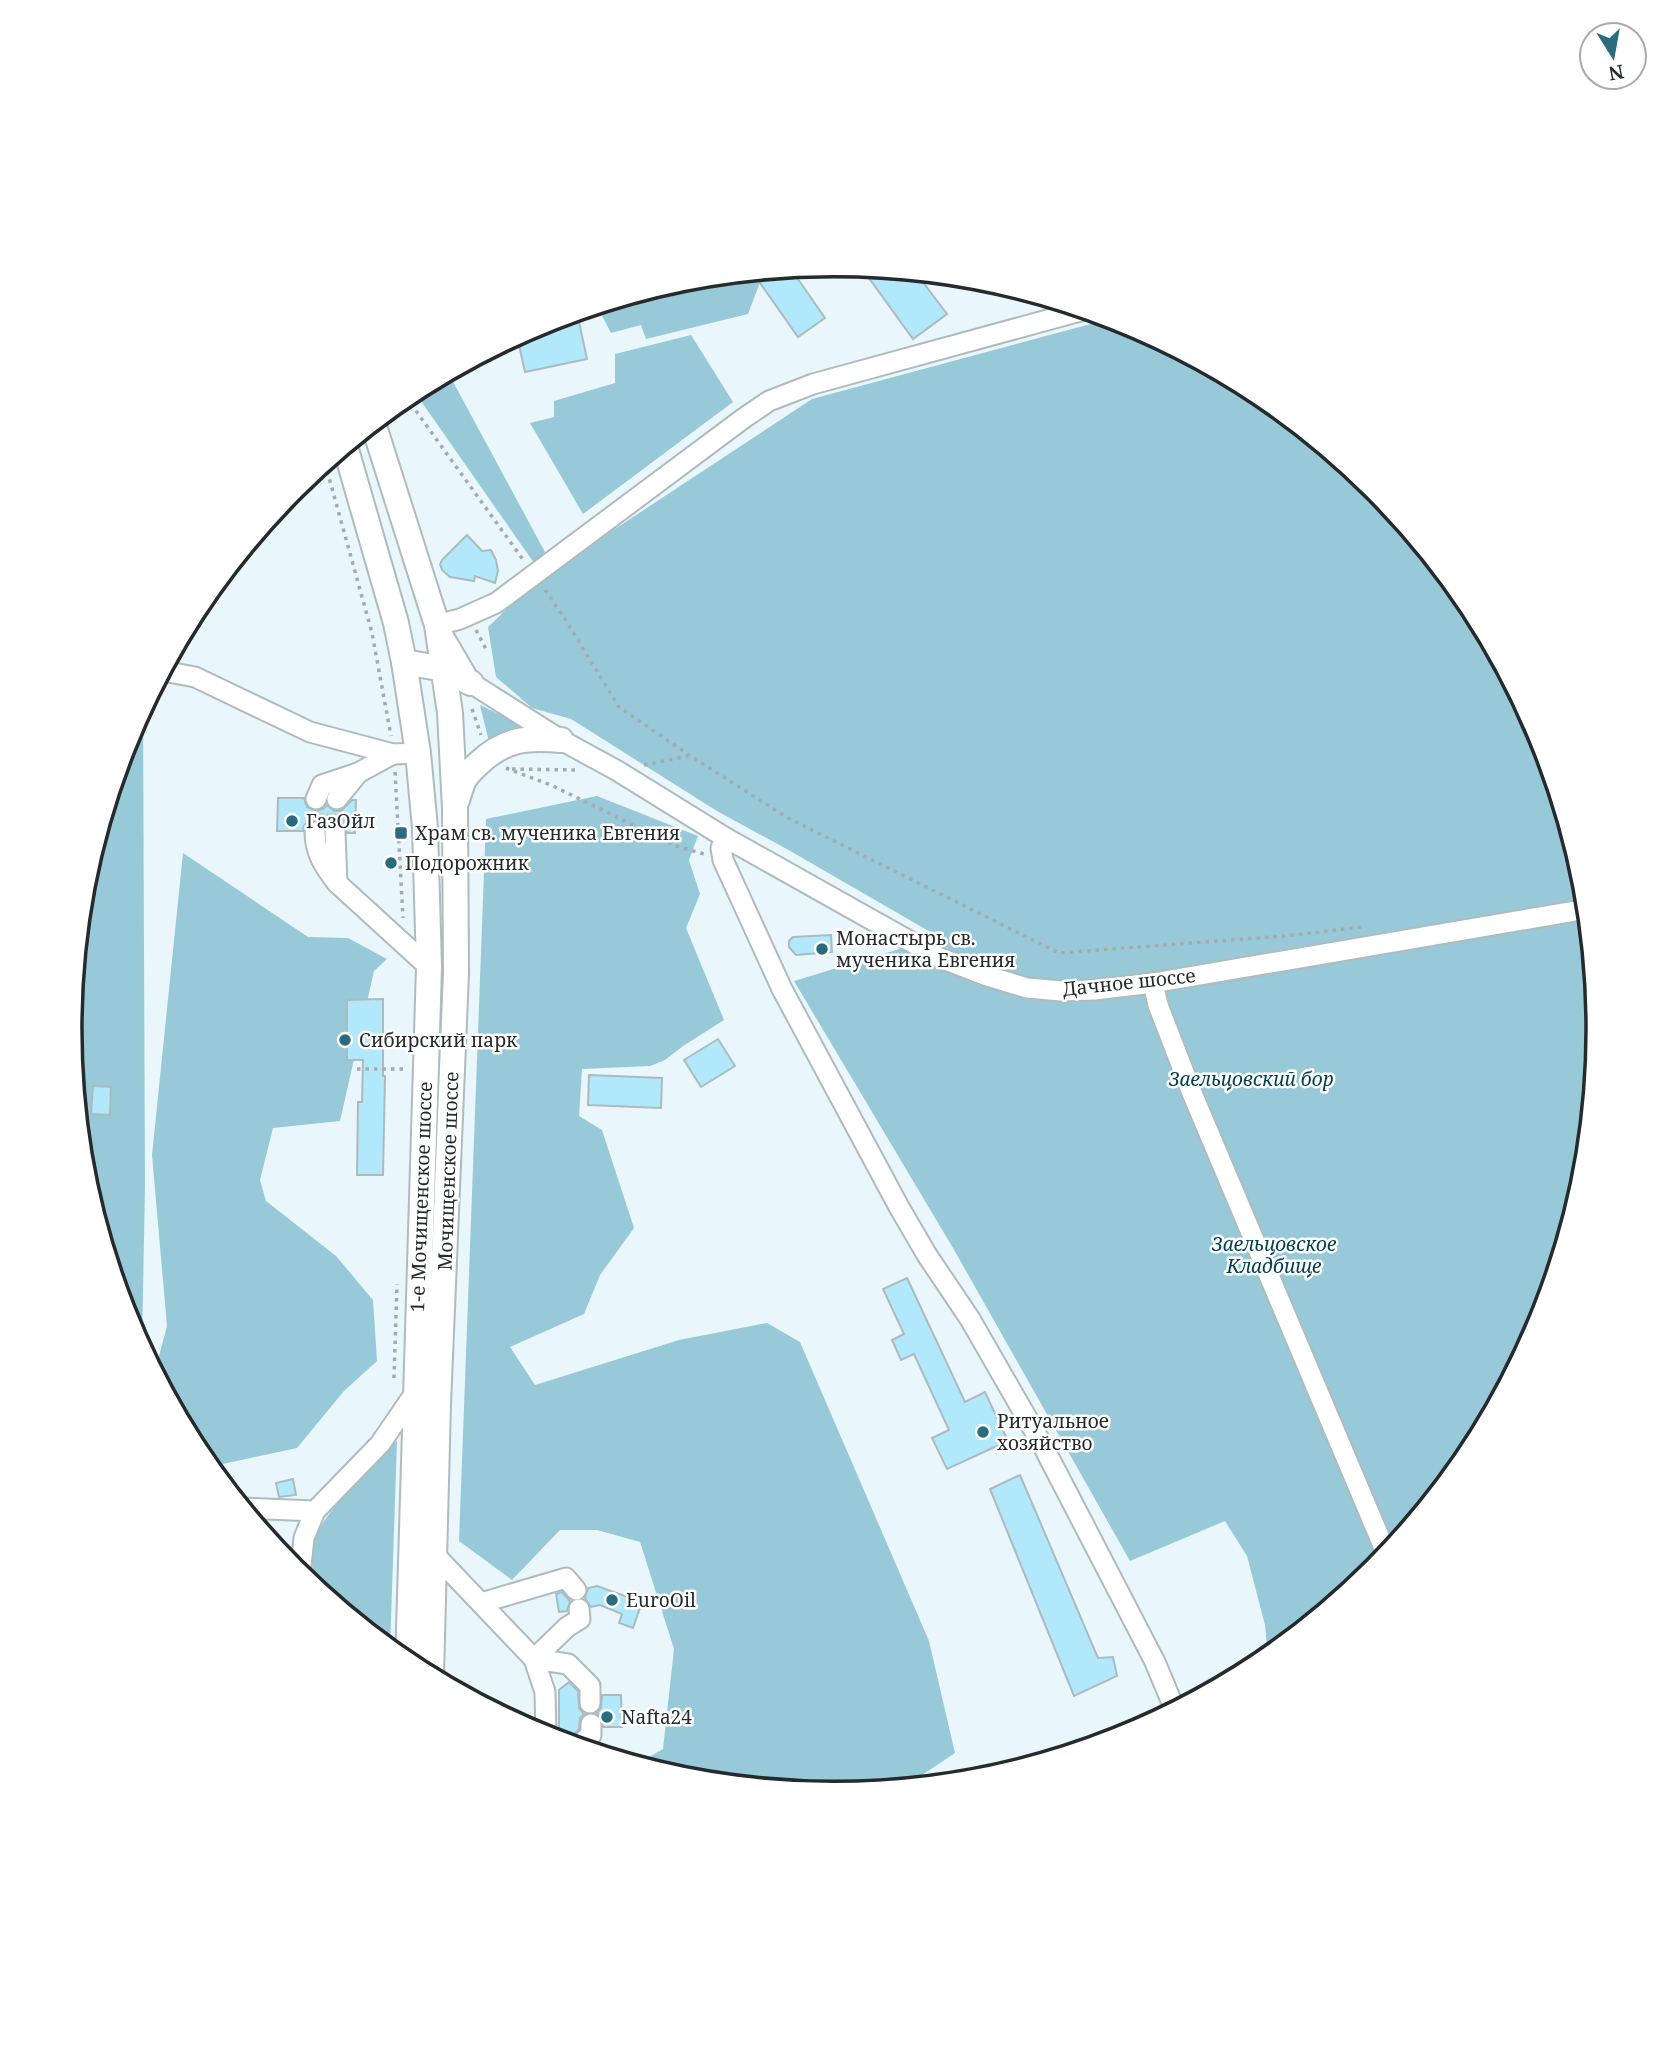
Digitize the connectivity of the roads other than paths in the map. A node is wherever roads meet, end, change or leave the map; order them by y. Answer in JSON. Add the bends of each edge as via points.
{"nodes":[{"id":1,"x":1068,"y":314,"type":"edge"},
{"id":2,"x":376,"y":433,"type":"edge"},
{"id":3,"x":348,"y":456,"type":"edge"},
{"id":4,"x":437,"y":625,"type":"junction"},
{"id":5,"x":404,"y":662,"type":"junction"},
{"id":6,"x":444,"y":669,"type":"junction"},
{"id":7,"x":172,"y":673,"type":"edge"},
{"id":8,"x":471,"y":683,"type":"junction"},
{"id":9,"x":561,"y":740,"type":"junction"},
{"id":10,"x":406,"y":753,"type":"junction"},
{"id":11,"x":358,"y":773,"type":"junction"},
{"id":12,"x":316,"y":799,"type":"dead end"},
{"id":13,"x":337,"y":799,"type":"tunnel mouth"},
{"id":14,"x":454,"y":808,"type":"junction"},
{"id":15,"x":325,"y":832,"type":"tunnel mouth"},
{"id":16,"x":726,"y":838,"type":"junction"},
{"id":17,"x":1577,"y":911,"type":"edge"},
{"id":18,"x":429,"y":967,"type":"junction"},
{"id":19,"x":1153,"y":983,"type":"junction"},
{"id":20,"x":415,"y":1393,"type":"junction"},
{"id":21,"x":256,"y":1508,"type":"edge"},
{"id":22,"x":315,"y":1511,"type":"junction"},
{"id":23,"x":1382,"y":1544,"type":"edge"},
{"id":24,"x":434,"y":1554,"type":"junction"},
{"id":25,"x":302,"y":1560,"type":"edge"},
{"id":26,"x":481,"y":1603,"type":"junction"},
{"id":27,"x":408,"y":1648,"type":"edge"},
{"id":28,"x":534,"y":1659,"type":"junction"},
{"id":29,"x":431,"y":1663,"type":"edge"},
{"id":30,"x":1171,"y":1702,"type":"edge"},
{"id":31,"x":590,"y":1703,"type":"dead end"},
{"id":32,"x":546,"y":1723,"type":"edge"},
{"id":33,"x":591,"y":1724,"type":"dead end"},
{"id":34,"x":586,"y":1738,"type":"edge"}],
"edges":[{"from":1,"to":4,"type":"street","via":[[813,384],[769,401],[496,603]]},
{"from":2,"to":4,"type":"main road"},
{"from":3,"to":5,"type":"main road","name":"1-е Мочищенское шоссе"},
{"from":4,"to":6,"type":"main road","name":"Мочищенское шоссе"},
{"from":4,"to":8,"type":"street"},
{"from":5,"to":6,"type":"main road"},
{"from":5,"to":10,"type":"main road","name":"1-е Мочищенское шоссе"},
{"from":6,"to":8,"type":"main road"},
{"from":6,"to":14,"type":"main road","name":"Мочищенское шоссе"},
{"from":7,"to":10,"type":"street","via":[[195,677],[310,732]]},
{"from":8,"to":9,"type":"street","name":"Дачное шоссе"},
{"from":9,"to":14,"type":"main road","via":[[513,742],[489,754],[464,780]]},
{"from":9,"to":16,"type":"street","name":"Дачное шоссе"},
{"from":10,"to":11,"type":"street"},
{"from":10,"to":18,"type":"main road","name":"1-е Мочищенское шоссе","via":[[425,828]]},
{"from":11,"to":12,"type":"street","via":[[322,785]]},
{"from":11,"to":13,"type":"street"},
{"from":14,"to":24,"type":"main road","name":"Мочищенское шоссе","via":[[456,973]]},
{"from":15,"to":18,"type":"street","via":[[337,883]]},
{"from":16,"to":19,"type":"street","name":"Дачное шоссе","via":[[938,957],[984,975],[1027,988],[1061,991]]},
{"from":16,"to":30,"type":"street","via":[[721,848],[723,860],[782,989],[900,1208],[1043,1446]]},
{"from":17,"to":19,"type":"street","name":"Дачное шоссе"},
{"from":18,"to":20,"type":"main road","name":"1-е Мочищенское шоссе"},
{"from":19,"to":23,"type":"street","via":[[1192,1093]]},
{"from":20,"to":22,"type":"street","via":[[380,1444]]},
{"from":20,"to":27,"type":"main road","name":"1-е Мочищенское шоссе"},
{"from":21,"to":22,"type":"street"},
{"from":22,"to":25,"type":"street"},
{"from":24,"to":26,"type":"street"},
{"from":24,"to":29,"type":"main road","name":"Мочищенское шоссе"},
{"from":26,"to":28,"type":"street"},
{"from":26,"to":28,"type":"street","via":[[566,1578],[577,1599],[580,1619]]},
{"from":28,"to":31,"type":"street","via":[[568,1664],[590,1686]]},
{"from":28,"to":32,"type":"street","via":[[545,1692]]},
{"from":33,"to":34,"type":"street"}]}
